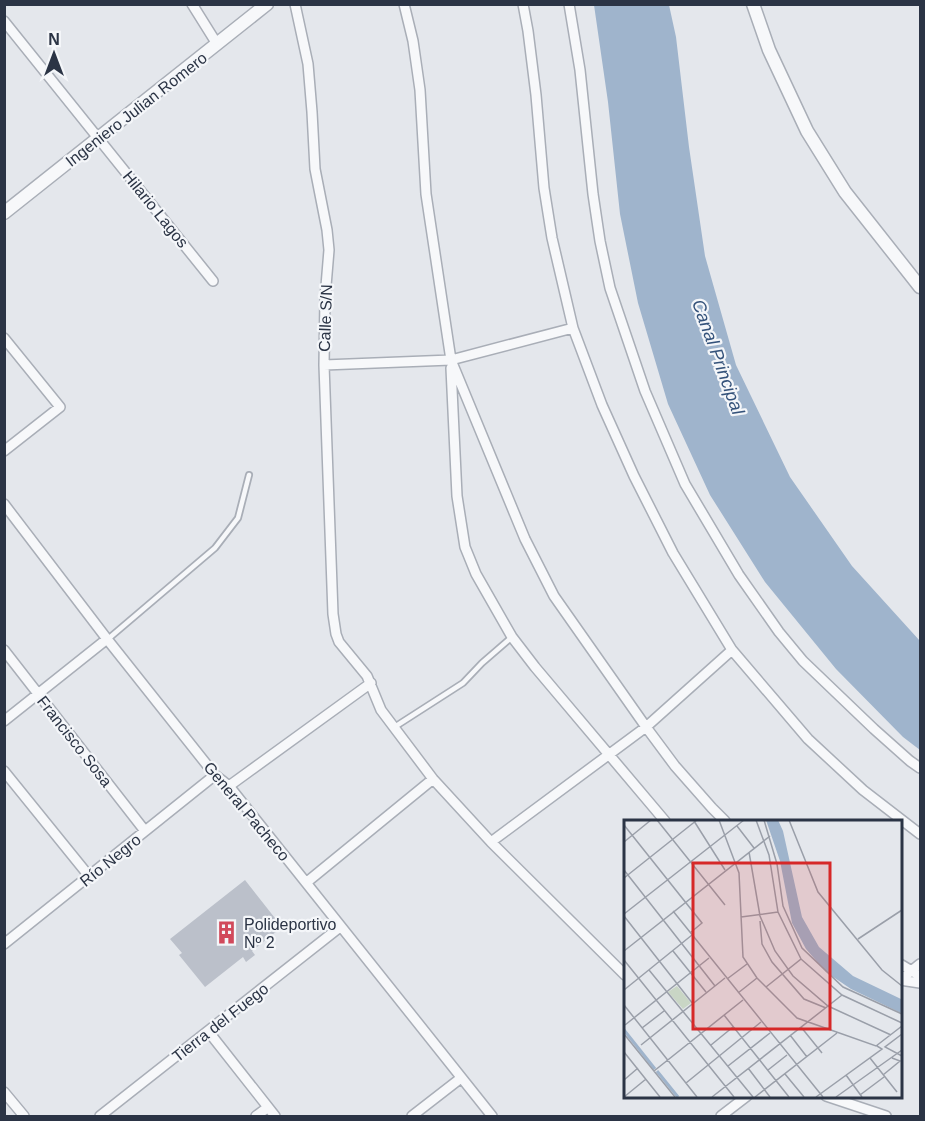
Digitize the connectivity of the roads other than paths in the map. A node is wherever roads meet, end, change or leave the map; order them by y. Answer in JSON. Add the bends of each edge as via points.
{"nodes":[{"id":1,"x":192,"y":4,"type":"edge"},
{"id":2,"x":267,"y":4,"type":"edge"},
{"id":3,"x":295,"y":4,"type":"edge"},
{"id":4,"x":404,"y":4,"type":"edge"},
{"id":5,"x":523,"y":4,"type":"edge"},
{"id":6,"x":569,"y":4,"type":"edge"},
{"id":7,"x":753,"y":4,"type":"edge"},
{"id":8,"x":4,"y":21,"type":"edge"},
{"id":9,"x":217,"y":44,"type":"junction"},
{"id":10,"x":99,"y":138,"type":"junction"},
{"id":11,"x":4,"y":213,"type":"edge"},
{"id":12,"x":213,"y":281,"type":"dead end"},
{"id":13,"x":921,"y":287,"type":"edge"},
{"id":14,"x":573,"y":328,"type":"junction"},
{"id":15,"x":4,"y":338,"type":"edge"},
{"id":16,"x":451,"y":360,"type":"junction"},
{"id":17,"x":324,"y":364,"type":"junction"},
{"id":18,"x":4,"y":451,"type":"edge"},
{"id":19,"x":249,"y":475,"type":"dead end"},
{"id":20,"x":4,"y":504,"type":"edge"},
{"id":21,"x":512,"y":637,"type":"junction"},
{"id":22,"x":107,"y":639,"type":"junction"},
{"id":23,"x":4,"y":650,"type":"edge"},
{"id":24,"x":732,"y":650,"type":"junction"},
{"id":25,"x":371,"y":683,"type":"junction"},
{"id":26,"x":38,"y":694,"type":"junction"},
{"id":27,"x":4,"y":721,"type":"edge"},
{"id":28,"x":645,"y":727,"type":"junction"},
{"id":29,"x":393,"y":728,"type":"junction"},
{"id":30,"x":609,"y":756,"type":"junction"},
{"id":31,"x":921,"y":768,"type":"edge"},
{"id":32,"x":4,"y":771,"type":"edge"},
{"id":33,"x":215,"y":775,"type":"junction"},
{"id":34,"x":433,"y":779,"type":"junction"},
{"id":35,"x":230,"y":786,"type":"junction"},
{"id":36,"x":663,"y":820,"type":"edge"},
{"id":37,"x":724,"y":820,"type":"edge"},
{"id":38,"x":145,"y":831,"type":"junction"},
{"id":39,"x":921,"y":834,"type":"edge"},
{"id":40,"x":491,"y":842,"type":"junction"},
{"id":41,"x":89,"y":876,"type":"junction"},
{"id":42,"x":307,"y":882,"type":"junction"},
{"id":43,"x":340,"y":927,"type":"junction"},
{"id":44,"x":4,"y":944,"type":"edge"},
{"id":45,"x":901,"y":964,"type":"edge"},
{"id":46,"x":921,"y":964,"type":"edge"},
{"id":47,"x":916,"y":973,"type":"edge"},
{"id":48,"x":624,"y":974,"type":"edge"},
{"id":49,"x":901,"y":980,"type":"edge"},
{"id":50,"x":901,"y":980,"type":"edge"},
{"id":51,"x":921,"y":983,"type":"edge"},
{"id":52,"x":208,"y":1031,"type":"junction"},
{"id":53,"x":461,"y":1078,"type":"junction"},
{"id":54,"x":4,"y":1092,"type":"edge"},
{"id":55,"x":745,"y":1097,"type":"edge"},
{"id":56,"x":832,"y":1097,"type":"edge"},
{"id":57,"x":267,"y":1108,"type":"junction"},
{"id":58,"x":727,"y":1115,"type":"edge"},
{"id":59,"x":24,"y":1116,"type":"edge"},
{"id":60,"x":100,"y":1116,"type":"edge"},
{"id":61,"x":256,"y":1116,"type":"edge"},
{"id":62,"x":275,"y":1116,"type":"edge"},
{"id":63,"x":412,"y":1116,"type":"edge"},
{"id":64,"x":492,"y":1116,"type":"edge"},
{"id":65,"x":886,"y":1116,"type":"edge"}],
"edges":[{"from":1,"to":9,"type":"street"},
{"from":2,"to":9,"type":"street","name":"Ingeniero Julian Romero"},
{"from":3,"to":17,"type":"street","name":"Calle S/N","via":[[308,64],[315,169],[328,240]]},
{"from":4,"to":16,"type":"street","via":[[420,90],[426,194]]},
{"from":5,"to":14,"type":"street","via":[[544,188]]},
{"from":6,"to":31,"type":"street","via":[[600,241],[610,288],[645,391],[685,484],[739,575],[803,661]]},
{"from":7,"to":13,"type":"street","via":[[769,50],[807,131],[845,192]]},
{"from":8,"to":10,"type":"street","name":"Hilario Lagos"},
{"from":9,"to":10,"type":"street","name":"Ingeniero Julian Romero"},
{"from":10,"to":11,"type":"street","name":"Ingeniero Julian Romero"},
{"from":10,"to":12,"type":"street","name":"Hilario Lagos"},
{"from":14,"to":16,"type":"street"},
{"from":14,"to":24,"type":"street","via":[[634,476],[673,553]]},
{"from":15,"to":18,"type":"street","via":[[60,407]]},
{"from":16,"to":17,"type":"street"},
{"from":16,"to":21,"type":"street","via":[[457,496],[465,547]]},
{"from":16,"to":28,"type":"street","via":[[525,539],[554,596]]},
{"from":17,"to":25,"type":"street","name":"Calle S/N","via":[[333,615],[339,642]]},
{"from":19,"to":22,"type":"lane","via":[[238,518],[215,548]]},
{"from":20,"to":22,"type":"street","name":"General Pacheco"},
{"from":21,"to":29,"type":"lane","via":[[463,683]]},
{"from":21,"to":30,"type":"street"},
{"from":22,"to":26,"type":"street"},
{"from":22,"to":33,"type":"street","name":"General Pacheco"},
{"from":23,"to":26,"type":"street","name":"Francisco Sosa"},
{"from":24,"to":28,"type":"street"},
{"from":24,"to":39,"type":"street","via":[[808,739],[863,790]]},
{"from":25,"to":29,"type":"street"},
{"from":25,"to":35,"type":"street"},
{"from":26,"to":27,"type":"street"},
{"from":26,"to":38,"type":"street","name":"Francisco Sosa"},
{"from":28,"to":30,"type":"street"},
{"from":28,"to":37,"type":"street"},
{"from":29,"to":34,"type":"street"},
{"from":30,"to":36,"type":"street"},
{"from":30,"to":40,"type":"street"},
{"from":32,"to":41,"type":"street"},
{"from":33,"to":35,"type":"street","name":"General Pacheco"},
{"from":33,"to":38,"type":"street","name":"Río Negro"},
{"from":34,"to":40,"type":"street"},
{"from":34,"to":42,"type":"street"},
{"from":35,"to":42,"type":"street","name":"General Pacheco"},
{"from":38,"to":41,"type":"street","name":"Río Negro"},
{"from":40,"to":48,"type":"street"},
{"from":41,"to":44,"type":"street","name":"Río Negro"},
{"from":42,"to":43,"type":"street","name":"General Pacheco"},
{"from":43,"to":52,"type":"street","name":"Tierra del Fuego"},
{"from":43,"to":53,"type":"street","name":"General Pacheco"},
{"from":45,"to":47,"type":"street"},
{"from":46,"to":47,"type":"street"},
{"from":47,"to":49,"type":"street"},
{"from":50,"to":51,"type":"street"},
{"from":52,"to":57,"type":"street"},
{"from":52,"to":60,"type":"street","name":"Tierra del Fuego"},
{"from":53,"to":63,"type":"street"},
{"from":53,"to":64,"type":"street","name":"General Pacheco"},
{"from":54,"to":59,"type":"street"},
{"from":55,"to":58,"type":"street"},
{"from":56,"to":65,"type":"street"},
{"from":57,"to":61,"type":"street"},
{"from":57,"to":62,"type":"street"}]}
